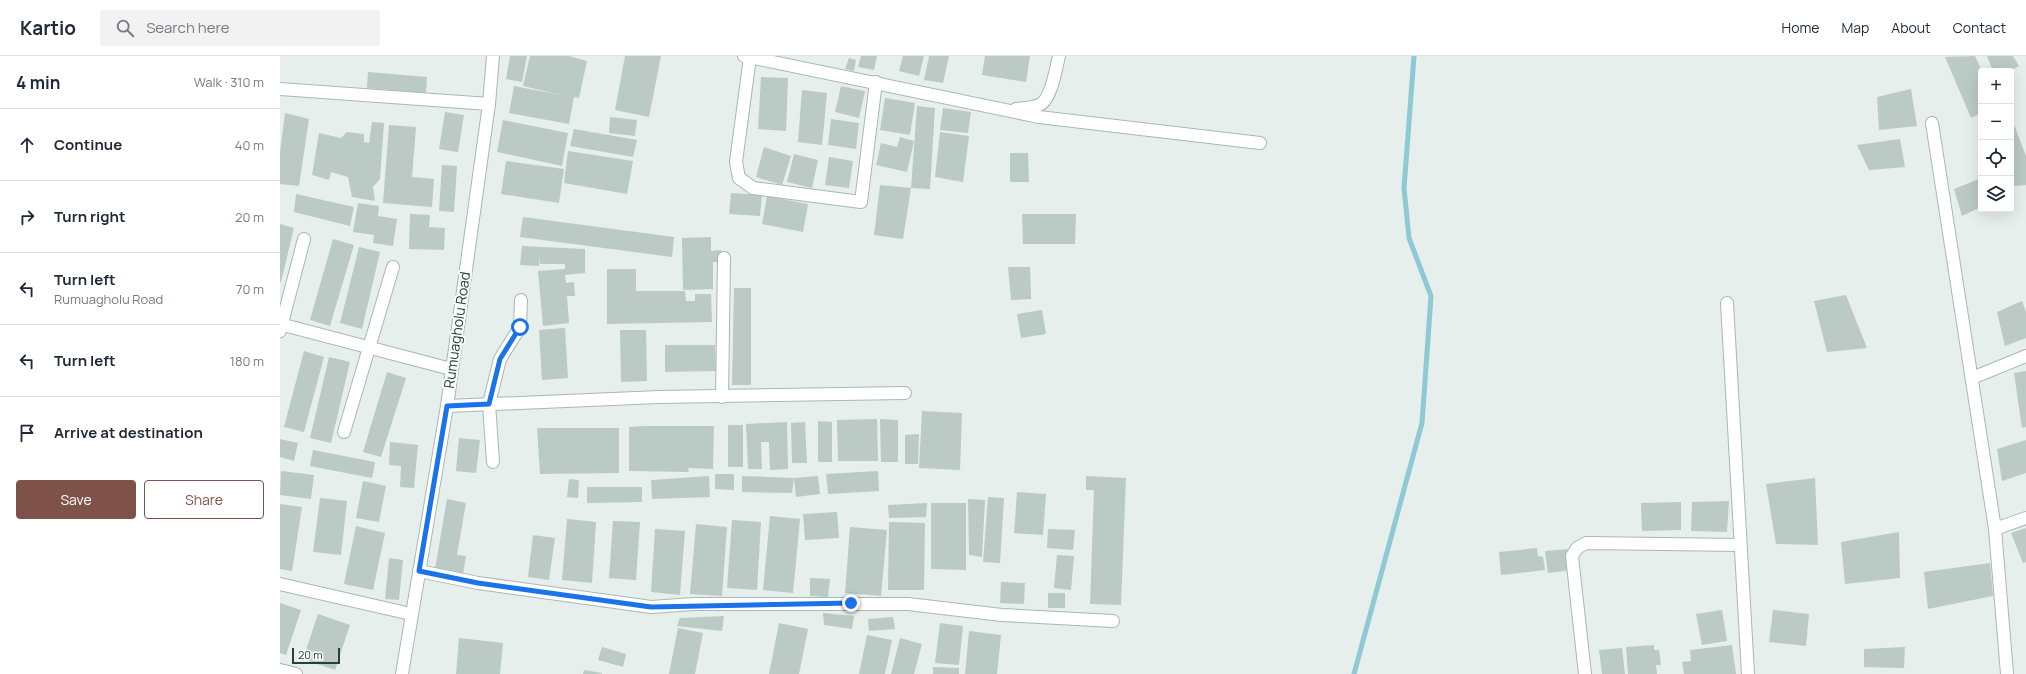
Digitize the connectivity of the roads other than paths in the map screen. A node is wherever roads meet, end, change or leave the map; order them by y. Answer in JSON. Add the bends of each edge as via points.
{"nodes":[{"id":1,"x":493,"y":56,"type":"edge"},
{"id":2,"x":1059,"y":56,"type":"edge"},
{"id":3,"x":747,"y":57,"type":"edge"},
{"id":4,"x":876,"y":82,"type":"junction"},
{"id":5,"x":280,"y":89,"type":"edge"},
{"id":6,"x":489,"y":104,"type":"junction"},
{"id":7,"x":1009,"y":110,"type":"junction"},
{"id":8,"x":1932,"y":123,"type":"dead end"},
{"id":9,"x":1260,"y":143,"type":"dead end"},
{"id":10,"x":304,"y":239,"type":"dead end"},
{"id":11,"x":724,"y":258,"type":"dead end"},
{"id":12,"x":393,"y":267,"type":"dead end"},
{"id":13,"x":521,"y":300,"type":"dead end"},
{"id":14,"x":1727,"y":302,"type":"dead end"},
{"id":15,"x":281,"y":327,"type":"edge"},
{"id":16,"x":368,"y":348,"type":"junction"},
{"id":17,"x":2026,"y":356,"type":"edge"},
{"id":18,"x":451,"y":369,"type":"junction"},
{"id":19,"x":1972,"y":378,"type":"junction"},
{"id":20,"x":905,"y":392,"type":"dead end"},
{"id":21,"x":722,"y":397,"type":"junction"},
{"id":22,"x":489,"y":404,"type":"junction"},
{"id":23,"x":447,"y":406,"type":"junction"},
{"id":24,"x":344,"y":432,"type":"dead end"},
{"id":25,"x":493,"y":462,"type":"dead end"},
{"id":26,"x":2026,"y":518,"type":"edge"},
{"id":27,"x":1995,"y":529,"type":"junction"},
{"id":28,"x":1740,"y":545,"type":"junction"},
{"id":29,"x":419,"y":571,"type":"junction"},
{"id":30,"x":280,"y":584,"type":"edge"},
{"id":31,"x":411,"y":614,"type":"junction"},
{"id":32,"x":1113,"y":621,"type":"dead end"},
{"id":33,"x":280,"y":670,"type":"edge"},
{"id":34,"x":296,"y":674,"type":"edge"},
{"id":35,"x":402,"y":674,"type":"edge"},
{"id":36,"x":1585,"y":674,"type":"edge"},
{"id":37,"x":1748,"y":674,"type":"edge"},
{"id":38,"x":2007,"y":674,"type":"edge"}],
"edges":[{"from":1,"to":6,"type":"street","name":"Rumuagholu Road"},
{"from":2,"to":7,"type":"street","via":[[1051,90],[1045,101],[1040,105]]},
{"from":3,"to":4,"type":"street"},
{"from":3,"to":4,"type":"street","via":[[736,162],[739,178],[753,188],[861,202]]},
{"from":4,"to":7,"type":"street"},
{"from":5,"to":6,"type":"street"},
{"from":6,"to":18,"type":"street","name":"Rumuagholu Road"},
{"from":7,"to":9,"type":"street","via":[[1039,116]]},
{"from":8,"to":19,"type":"street"},
{"from":10,"to":15,"type":"street"},
{"from":11,"to":21,"type":"street"},
{"from":12,"to":16,"type":"street"},
{"from":13,"to":22,"type":"street","via":[[520,327],[500,359]]},
{"from":14,"to":28,"type":"street"},
{"from":15,"to":16,"type":"street"},
{"from":16,"to":18,"type":"street"},
{"from":16,"to":24,"type":"street"},
{"from":17,"to":19,"type":"street"},
{"from":18,"to":23,"type":"street","name":"Rumuagholu Road"},
{"from":19,"to":27,"type":"street"},
{"from":20,"to":21,"type":"street"},
{"from":21,"to":22,"type":"street"},
{"from":22,"to":23,"type":"street"},
{"from":22,"to":25,"type":"street"},
{"from":23,"to":29,"type":"street","name":"Rumuagholu Road"},
{"from":26,"to":27,"type":"street"},
{"from":27,"to":38,"type":"street"},
{"from":28,"to":36,"type":"street","via":[[1586,543],[1577,548],[1572,556]]},
{"from":28,"to":37,"type":"street"},
{"from":29,"to":31,"type":"street","name":"Rumuagholu Road"},
{"from":29,"to":32,"type":"street","via":[[478,583],[651,607],[708,604],[908,604],[1002,615]]},
{"from":30,"to":31,"type":"street"},
{"from":31,"to":35,"type":"street","name":"Rumuagholu Road"},
{"from":33,"to":34,"type":"street"}]}
